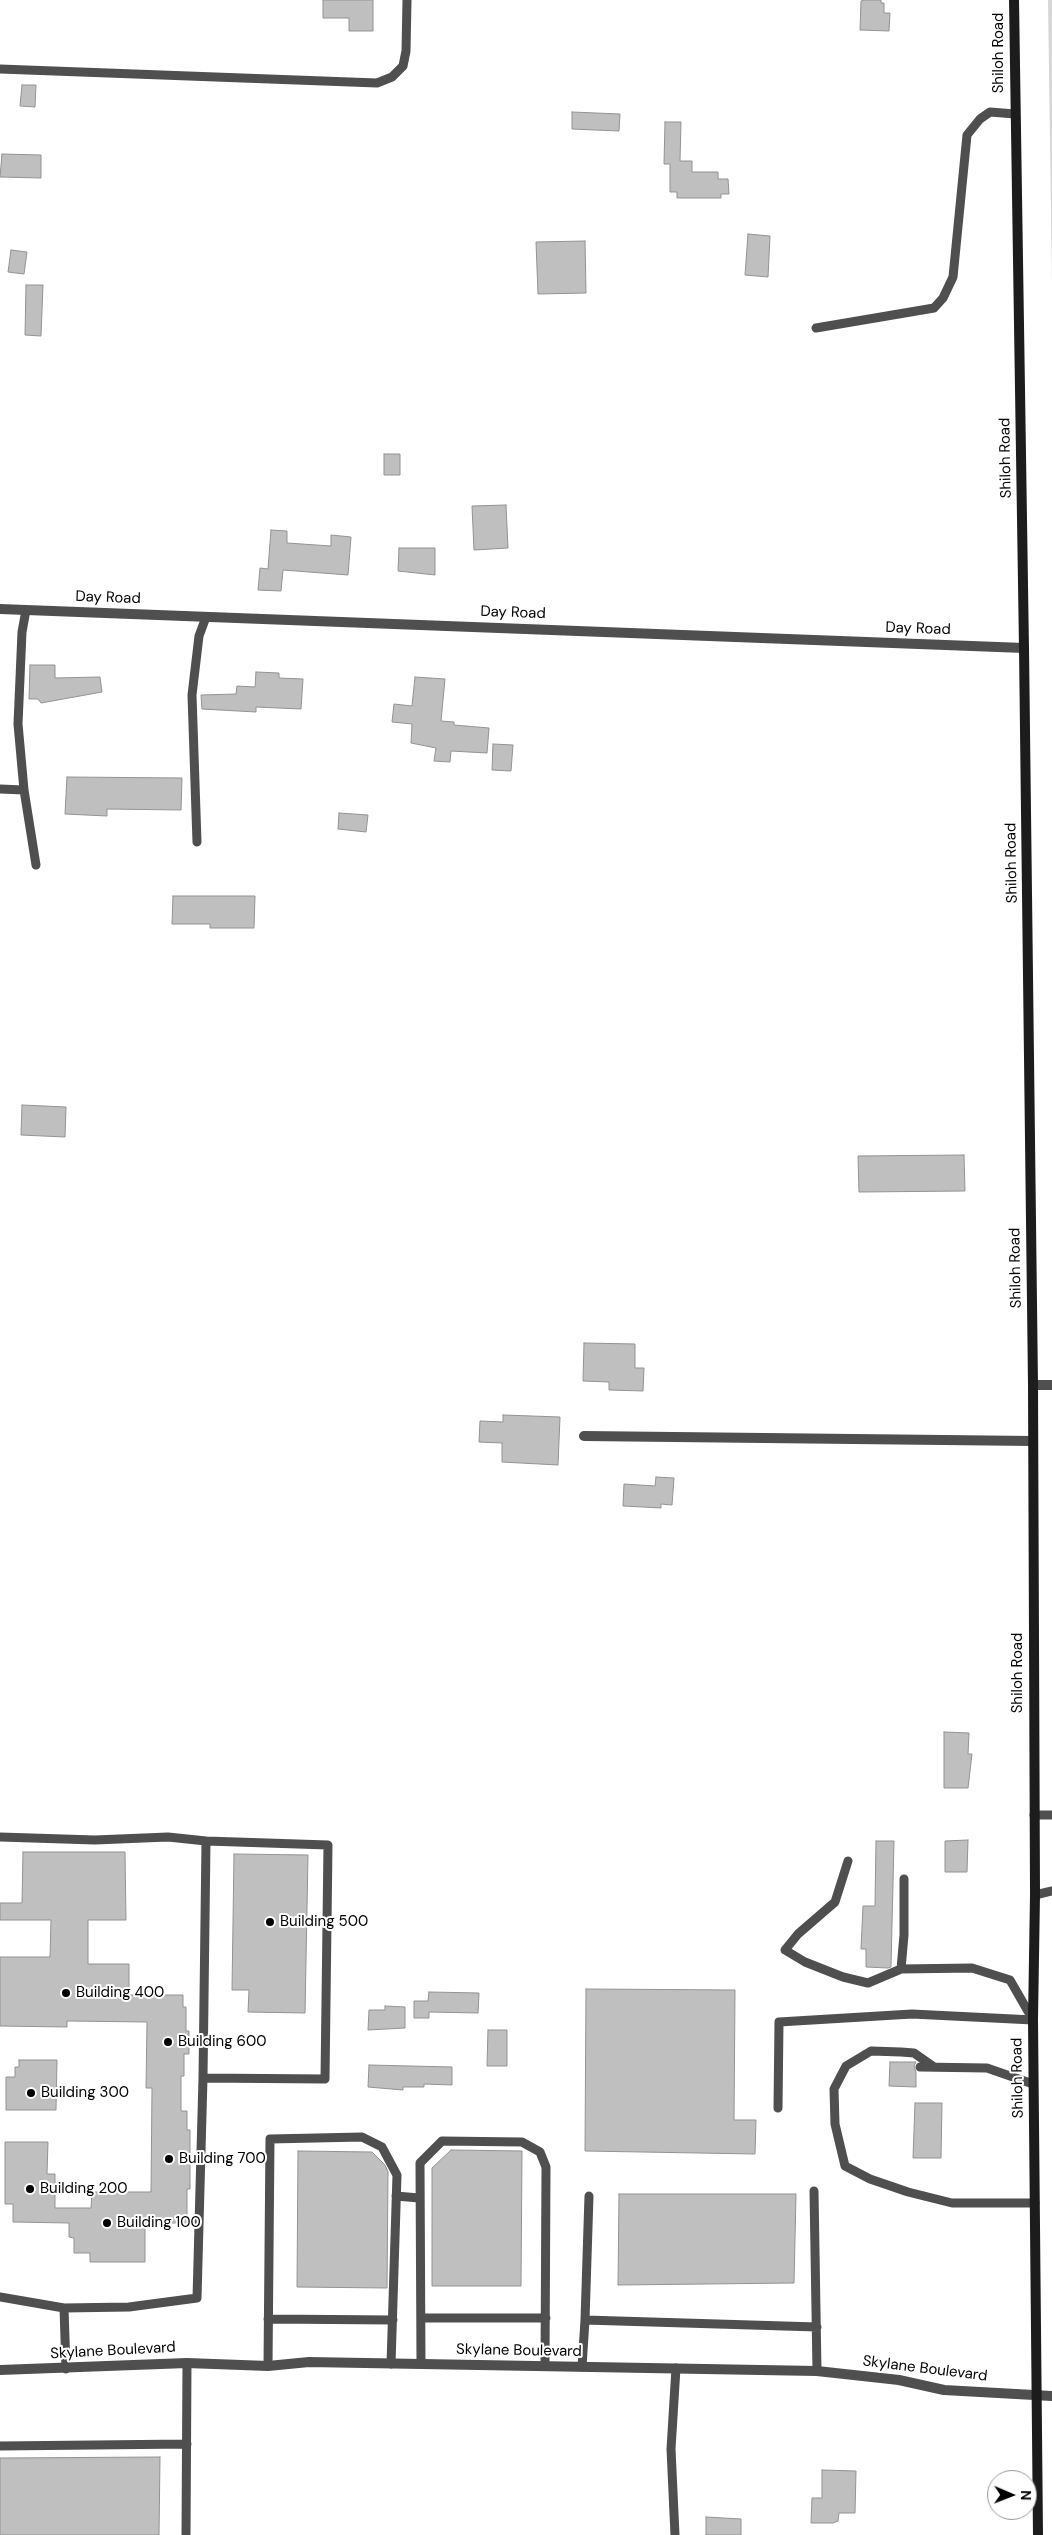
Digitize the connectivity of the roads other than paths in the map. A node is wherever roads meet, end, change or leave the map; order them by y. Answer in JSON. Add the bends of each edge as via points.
{"nodes":[{"id":1,"x":407,"y":0,"type":"edge"},
{"id":2,"x":1014,"y":0,"type":"edge"},
{"id":3,"x":0,"y":69,"type":"edge"},
{"id":4,"x":1015,"y":114,"type":"junction"},
{"id":5,"x":816,"y":328,"type":"dead end"},
{"id":6,"x":0,"y":609,"type":"edge"},
{"id":7,"x":26,"y":610,"type":"junction"},
{"id":8,"x":206,"y":617,"type":"junction"},
{"id":9,"x":1024,"y":648,"type":"junction"},
{"id":10,"x":0,"y":789,"type":"edge"},
{"id":11,"x":24,"y":790,"type":"junction"},
{"id":12,"x":197,"y":842,"type":"dead end"},
{"id":13,"x":36,"y":865,"type":"dead end"},
{"id":14,"x":1033,"y":1385,"type":"junction"},
{"id":15,"x":1052,"y":1385,"type":"edge"},
{"id":16,"x":584,"y":1436,"type":"dead end"},
{"id":17,"x":1033,"y":1441,"type":"junction"},
{"id":18,"x":1034,"y":1815,"type":"junction"},
{"id":19,"x":1052,"y":1815,"type":"edge"},
{"id":20,"x":0,"y":1837,"type":"edge"},
{"id":21,"x":206,"y":1841,"type":"junction"},
{"id":22,"x":848,"y":1861,"type":"dead end"},
{"id":23,"x":904,"y":1879,"type":"dead end"},
{"id":24,"x":1052,"y":1891,"type":"edge"},
{"id":25,"x":1035,"y":1895,"type":"junction"},
{"id":26,"x":901,"y":1969,"type":"junction"},
{"id":27,"x":1032,"y":2020,"type":"junction"},
{"id":28,"x":920,"y":2067,"type":"dead end"},
{"id":29,"x":934,"y":2067,"type":"junction"},
{"id":30,"x":203,"y":2078,"type":"junction"},
{"id":31,"x":1033,"y":2084,"type":"junction"},
{"id":32,"x":778,"y":2108,"type":"dead end"},
{"id":33,"x":814,"y":2191,"type":"dead end"},
{"id":34,"x":396,"y":2196,"type":"junction"},
{"id":35,"x":590,"y":2196,"type":"dead end"},
{"id":36,"x":419,"y":2198,"type":"junction"},
{"id":37,"x":1035,"y":2203,"type":"junction"},
{"id":38,"x":0,"y":2297,"type":"edge"},
{"id":39,"x":64,"y":2308,"type":"junction"},
{"id":40,"x":421,"y":2318,"type":"junction"},
{"id":41,"x":546,"y":2318,"type":"junction"},
{"id":42,"x":268,"y":2319,"type":"junction"},
{"id":43,"x":393,"y":2320,"type":"junction"},
{"id":44,"x":586,"y":2320,"type":"junction"},
{"id":45,"x":817,"y":2327,"type":"junction"},
{"id":46,"x":187,"y":2363,"type":"junction"},
{"id":47,"x":391,"y":2364,"type":"junction"},
{"id":48,"x":421,"y":2364,"type":"junction"},
{"id":49,"x":268,"y":2366,"type":"junction"},
{"id":50,"x":546,"y":2366,"type":"junction"},
{"id":51,"x":582,"y":2367,"type":"junction"},
{"id":52,"x":676,"y":2368,"type":"junction"},
{"id":53,"x":66,"y":2369,"type":"junction"},
{"id":54,"x":0,"y":2370,"type":"edge"},
{"id":55,"x":818,"y":2371,"type":"junction"},
{"id":56,"x":1036,"y":2396,"type":"junction"},
{"id":57,"x":1052,"y":2396,"type":"edge"},
{"id":58,"x":186,"y":2444,"type":"junction"},
{"id":59,"x":0,"y":2446,"type":"edge"},
{"id":60,"x":186,"y":2535,"type":"edge"},
{"id":61,"x":675,"y":2535,"type":"edge"},
{"id":62,"x":1038,"y":2535,"type":"edge"}],
"edges":[{"from":1,"to":3,"type":"lane","via":[[403,66],[392,77],[377,83]]},
{"from":2,"to":4,"type":"main road","name":"Shiloh Road"},
{"from":4,"to":5,"type":"lane","via":[[990,112],[980,118],[968,135],[952,277],[943,298],[934,308]]},
{"from":4,"to":9,"type":"main road","name":"Shiloh Road"},
{"from":6,"to":7,"type":"street","name":"Day Road"},
{"from":7,"to":8,"type":"street","name":"Day Road"},
{"from":7,"to":11,"type":"lane","via":[[18,724]]},
{"from":8,"to":9,"type":"street","name":"Day Road"},
{"from":8,"to":12,"type":"lane","via":[[199,636],[192,695]]},
{"from":9,"to":14,"type":"main road","name":"Shiloh Road"},
{"from":10,"to":11,"type":"lane"},
{"from":11,"to":13,"type":"lane"},
{"from":14,"to":15,"type":"street"},
{"from":14,"to":17,"type":"main road","name":"Shiloh Road"},
{"from":16,"to":17,"type":"street"},
{"from":17,"to":18,"type":"main road","name":"Shiloh Road"},
{"from":18,"to":19,"type":"lane"},
{"from":18,"to":25,"type":"main road","name":"Shiloh Road"},
{"from":20,"to":21,"type":"lane","via":[[95,1840],[168,1837]]},
{"from":21,"to":30,"type":"lane"},
{"from":21,"to":30,"type":"lane","via":[[328,1844],[325,2080]]},
{"from":22,"to":26,"type":"lane","via":[[835,1902],[798,1934],[785,1950],[805,1962],[868,1983]]},
{"from":23,"to":26,"type":"lane"},
{"from":24,"to":25,"type":"lane"},
{"from":25,"to":27,"type":"main road","name":"Shiloh Road"},
{"from":26,"to":27,"type":"lane","via":[[972,1968],[1010,1980]]},
{"from":27,"to":31,"type":"main road","name":"Shiloh Road"},
{"from":27,"to":32,"type":"lane","via":[[912,2014],[779,2022]]},
{"from":28,"to":29,"type":"lane"},
{"from":29,"to":31,"type":"lane","via":[[987,2068]]},
{"from":29,"to":37,"type":"lane","via":[[914,2053],[871,2051],[846,2066],[834,2089],[835,2124],[845,2166],[901,2190],[952,2203]]},
{"from":30,"to":39,"type":"lane","via":[[197,2298],[129,2307]]},
{"from":31,"to":37,"type":"main road","name":"Shiloh Road"},
{"from":33,"to":45,"type":"lane"},
{"from":34,"to":36,"type":"lane"},
{"from":34,"to":42,"type":"lane","via":[[397,2174],[382,2147],[362,2137],[270,2139]]},
{"from":34,"to":43,"type":"lane"},
{"from":35,"to":44,"type":"lane"},
{"from":36,"to":40,"type":"lane"},
{"from":36,"to":41,"type":"lane","via":[[420,2163],[442,2141],[522,2142],[540,2152],[546,2167]]},
{"from":37,"to":56,"type":"main road","name":"Shiloh Road"},
{"from":38,"to":39,"type":"lane"},
{"from":39,"to":53,"type":"lane"},
{"from":40,"to":41,"type":"lane"},
{"from":40,"to":48,"type":"lane"},
{"from":41,"to":50,"type":"lane"},
{"from":42,"to":43,"type":"lane"},
{"from":42,"to":49,"type":"lane"},
{"from":43,"to":47,"type":"lane"},
{"from":44,"to":45,"type":"lane"},
{"from":44,"to":51,"type":"lane"},
{"from":45,"to":55,"type":"lane"},
{"from":46,"to":49,"type":"street","name":"Skylane Boulevard"},
{"from":46,"to":53,"type":"street","name":"Skylane Boulevard"},
{"from":46,"to":58,"type":"lane"},
{"from":47,"to":48,"type":"street","name":"Skylane Boulevard"},
{"from":47,"to":49,"type":"street","name":"Skylane Boulevard","via":[[309,2362]]},
{"from":48,"to":50,"type":"street","name":"Skylane Boulevard"},
{"from":50,"to":51,"type":"street","name":"Skylane Boulevard"},
{"from":51,"to":52,"type":"street","name":"Skylane Boulevard"},
{"from":52,"to":55,"type":"street","name":"Skylane Boulevard"},
{"from":52,"to":61,"type":"lane","via":[[671,2449]]},
{"from":53,"to":54,"type":"street","name":"Skylane Boulevard"},
{"from":55,"to":56,"type":"street","name":"Skylane Boulevard","via":[[899,2380],[944,2390]]},
{"from":56,"to":57,"type":"street","name":"Skylane Boulevard"},
{"from":56,"to":62,"type":"main road","name":"Shiloh Road"},
{"from":58,"to":59,"type":"lane"},
{"from":58,"to":60,"type":"lane"}]}
